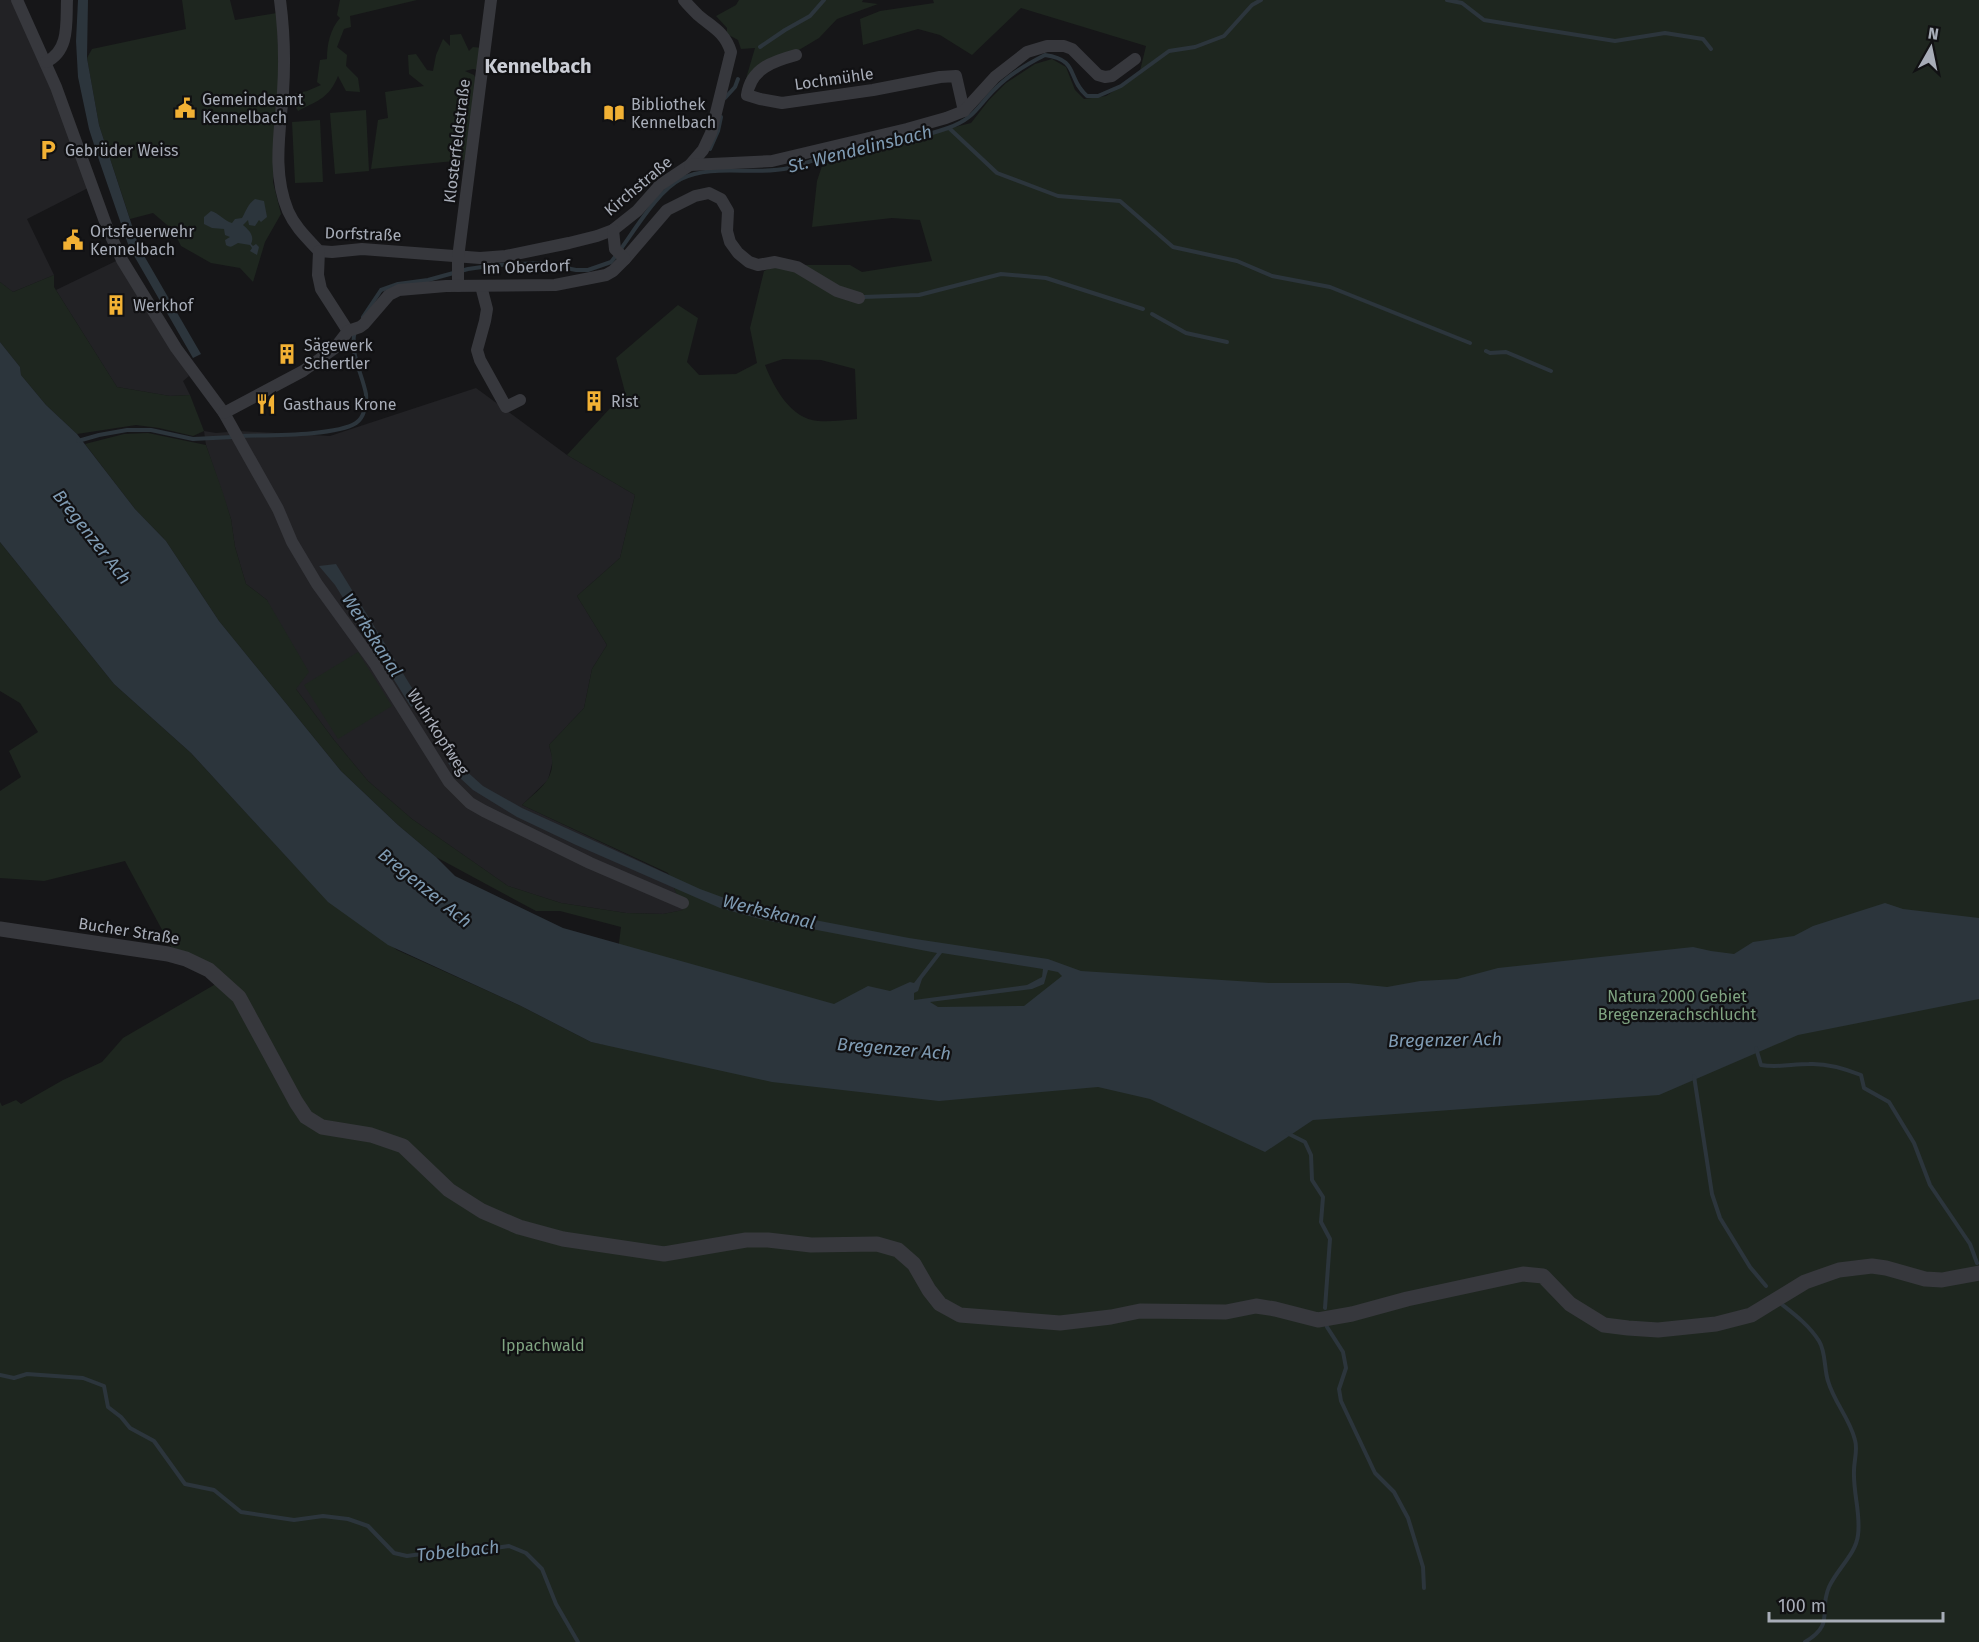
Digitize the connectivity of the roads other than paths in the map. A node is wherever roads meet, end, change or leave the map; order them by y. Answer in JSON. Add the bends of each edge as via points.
{"nodes":[{"id":1,"x":17,"y":0,"type":"edge"},
{"id":2,"x":67,"y":0,"type":"edge"},
{"id":3,"x":280,"y":0,"type":"edge"},
{"id":4,"x":491,"y":0,"type":"edge"},
{"id":5,"x":684,"y":0,"type":"edge"},
{"id":6,"x":796,"y":55,"type":"dead end"},
{"id":7,"x":1135,"y":59,"type":"dead end"},
{"id":8,"x":46,"y":62,"type":"junction"},
{"id":9,"x":964,"y":111,"type":"junction"},
{"id":10,"x":690,"y":165,"type":"junction"},
{"id":11,"x":613,"y":230,"type":"junction"},
{"id":12,"x":319,"y":250,"type":"junction"},
{"id":13,"x":417,"y":253,"type":"joint"},
{"id":14,"x":620,"y":255,"type":"junction"},
{"id":15,"x":458,"y":260,"type":"junction"},
{"id":16,"x":458,"y":283,"type":"junction"},
{"id":17,"x":481,"y":286,"type":"junction"},
{"id":18,"x":859,"y":298,"type":"dead end"},
{"id":19,"x":353,"y":329,"type":"junction"},
{"id":20,"x":520,"y":400,"type":"dead end"},
{"id":21,"x":224,"y":413,"type":"junction"},
{"id":22,"x":683,"y":903,"type":"dead end"},
{"id":23,"x":0,"y":929,"type":"edge"},
{"id":24,"x":1979,"y":1273,"type":"edge"}],
"edges":[{"from":1,"to":8,"type":"street","name":"Wuhrkopfweg"},
{"from":2,"to":8,"type":"street","via":[[64,44]]},
{"from":3,"to":12,"type":"street","name":"Dorfstraße","via":[[280,185],[298,229]]},
{"from":4,"to":15,"type":"street","name":"Klosterfeldstraße"},
{"from":5,"to":10,"type":"street","name":"Kirchstraße","via":[[722,33],[731,52],[711,133]]},
{"from":6,"to":9,"type":"street","name":"Lochmühle","via":[[773,61],[756,74],[747,95],[782,102],[956,75]]},
{"from":7,"to":9,"type":"street","via":[[1105,77],[1064,46],[1027,52],[995,77]]},
{"from":8,"to":21,"type":"street","name":"Wuhrkopfweg","via":[[122,260],[176,348]]},
{"from":9,"to":10,"type":"street","via":[[907,129],[772,161]]},
{"from":10,"to":11,"type":"street","name":"Kirchstraße","via":[[660,185],[638,211]]},
{"from":11,"to":14,"type":"street"},
{"from":11,"to":15,"type":"street","name":"Kirchstraße","via":[[506,256]]},
{"from":12,"to":13,"type":"street","name":"Dorfstraße"},
{"from":12,"to":19,"type":"street","via":[[321,289]]},
{"from":13,"to":15,"type":"street","name":"Kirchstraße"},
{"from":14,"to":17,"type":"street","name":"Im Oberdorf","via":[[606,275],[575,282]]},
{"from":14,"to":18,"type":"street","name":"Im Oberdorf","via":[[667,210],[695,196],[709,194],[721,198],[728,211],[730,242],[749,262],[797,267],[837,291]]},
{"from":15,"to":16,"type":"street","name":"Klosterfeldstraße"},
{"from":16,"to":17,"type":"street","name":"Im Oberdorf"},
{"from":16,"to":19,"type":"street","name":"Im Oberdorf","via":[[399,290]]},
{"from":17,"to":20,"type":"street","via":[[487,309],[477,350],[480,360],[506,407]]},
{"from":19,"to":21,"type":"street","name":"Im Oberdorf","via":[[303,371]]},
{"from":21,"to":22,"type":"street","name":"Wuhrkopfweg","via":[[317,584],[375,664],[458,793],[484,811],[590,863]]},
{"from":23,"to":24,"type":"street","name":"Bucher Straße","via":[[168,954],[209,970],[239,997],[306,1117],[321,1127],[371,1135],[403,1146],[449,1190],[482,1211],[519,1227],[562,1239],[664,1254],[746,1240],[811,1245],[877,1244],[906,1257],[940,1304],[960,1315],[1060,1323],[1140,1311],[1226,1312],[1256,1306],[1318,1320],[1523,1274],[1543,1276],[1570,1304],[1604,1325],[1658,1330],[1716,1324],[1751,1315],[1805,1282],[1839,1270],[1872,1266],[1925,1280]]}]}
